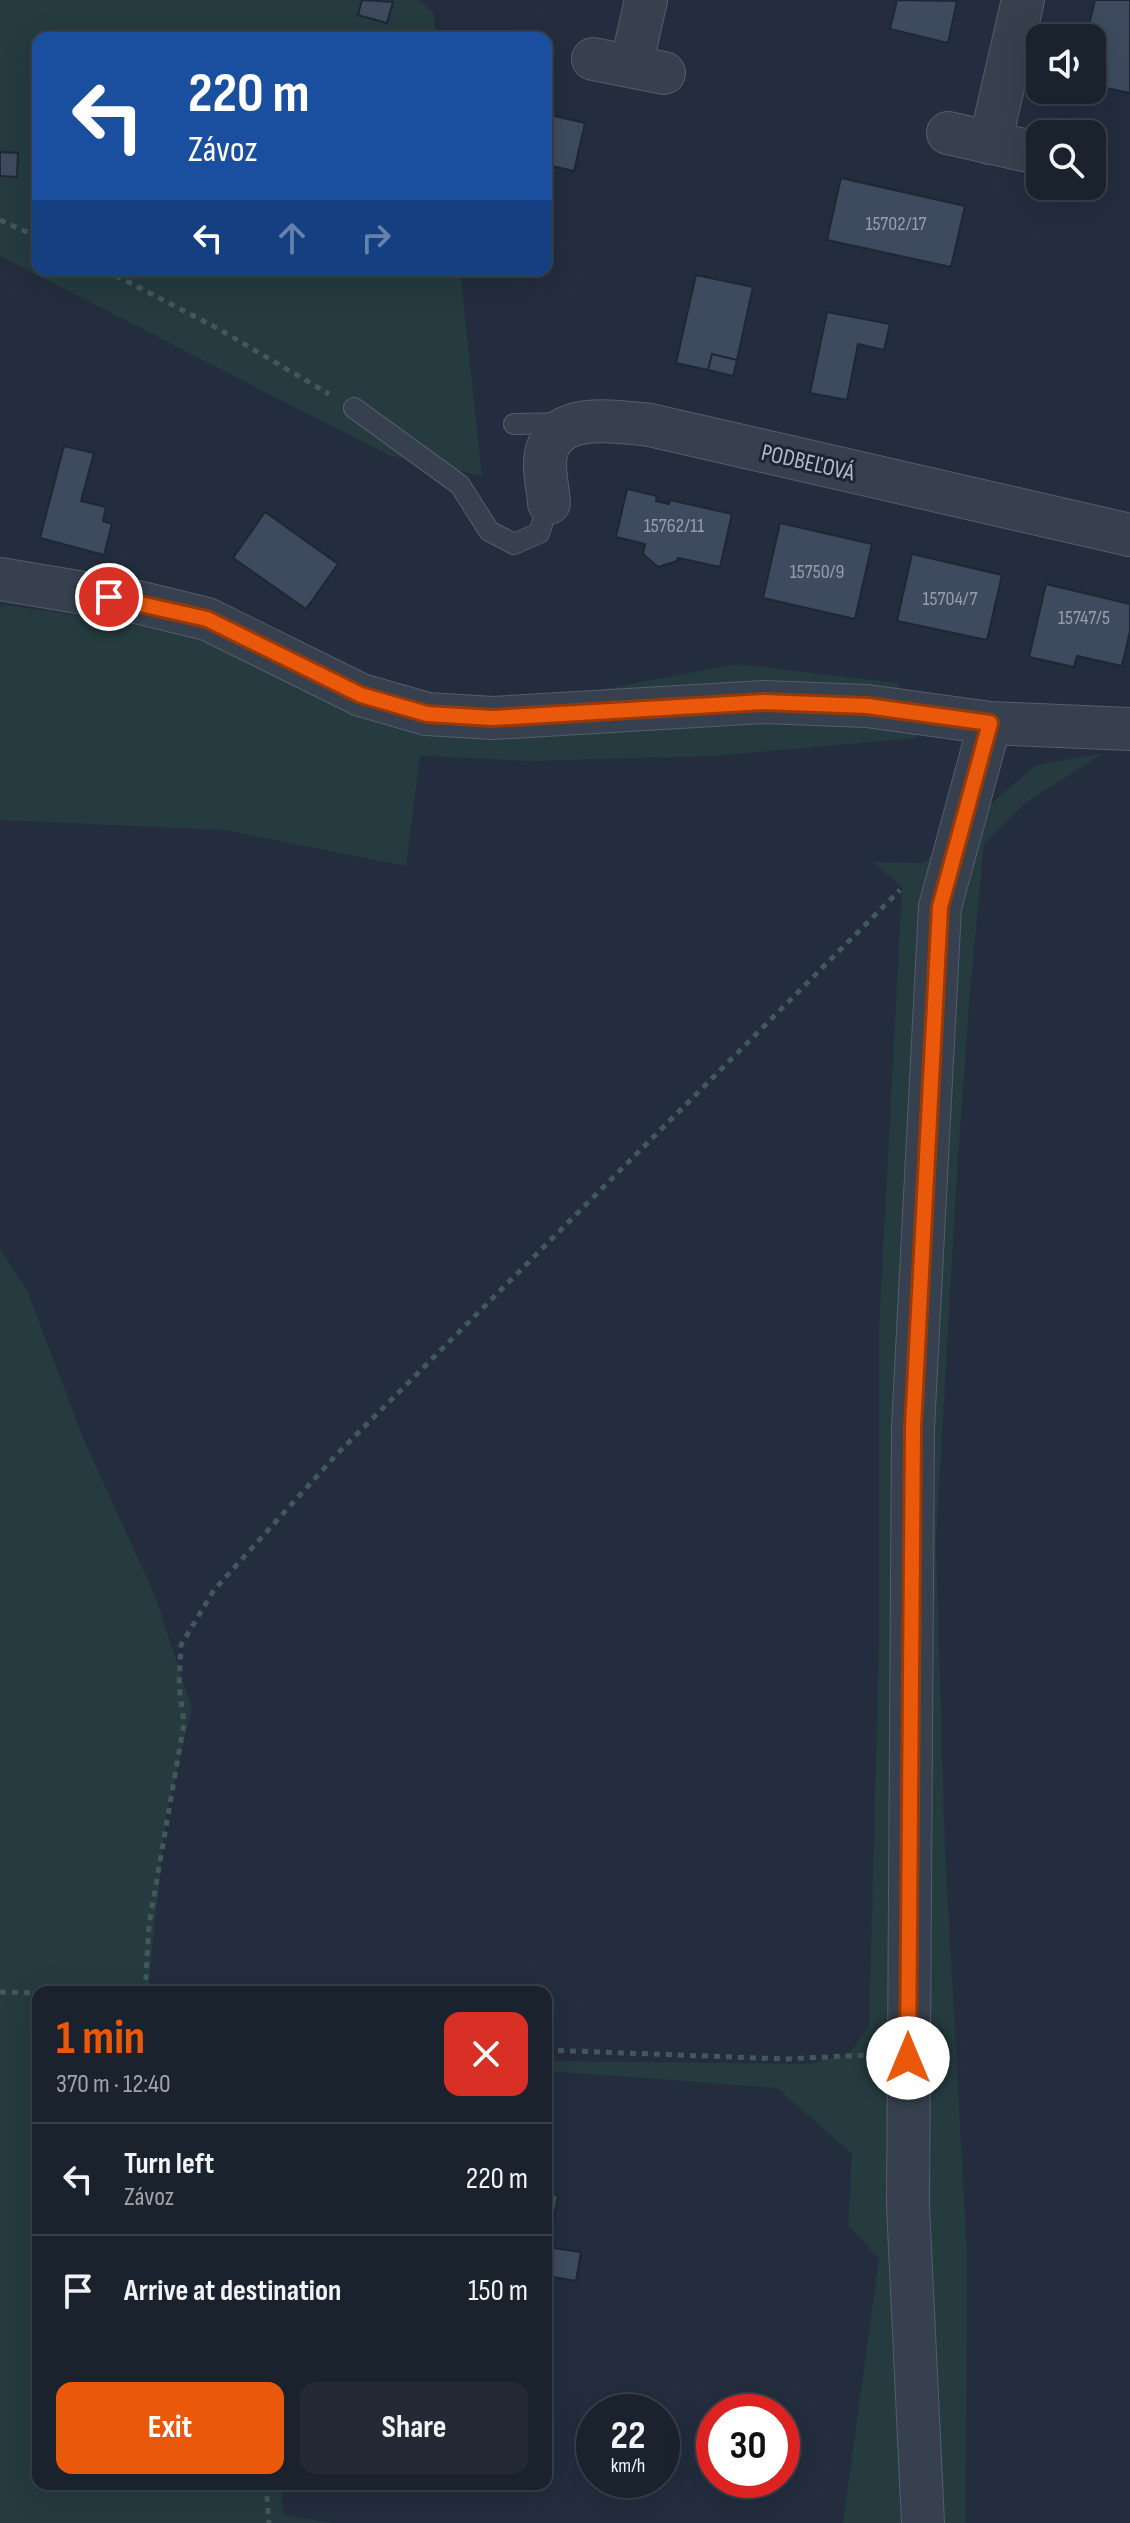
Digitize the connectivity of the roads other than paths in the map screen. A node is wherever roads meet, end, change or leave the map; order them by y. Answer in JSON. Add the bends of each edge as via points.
{"nodes":[{"id":1,"x":646,"y":0,"type":"edge"},
{"id":2,"x":1023,"y":0,"type":"edge"},
{"id":3,"x":629,"y":66,"type":"dead end"},
{"id":4,"x":948,"y":133,"type":"dead end"},
{"id":5,"x":990,"y":143,"type":"junction"},
{"id":6,"x":1026,"y":151,"type":"edge"},
{"id":7,"x":354,"y":408,"type":"road end"},
{"id":8,"x":578,"y":423,"type":"junction"},
{"id":9,"x":514,"y":424,"type":"dead end"},
{"id":10,"x":549,"y":503,"type":"joint"},
{"id":11,"x":1130,"y":535,"type":"edge"},
{"id":12,"x":0,"y":579,"type":"edge"},
{"id":13,"x":990,"y":723,"type":"junction"},
{"id":14,"x":1130,"y":729,"type":"edge"},
{"id":15,"x":923,"y":2523,"type":"edge"}],
"edges":[{"from":1,"to":3,"type":"street"},
{"from":2,"to":5,"type":"street"},
{"from":4,"to":5,"type":"street"},
{"from":5,"to":6,"type":"street"},
{"from":7,"to":10,"type":"lane","via":[[460,485],[489,531],[514,544],[539,533]]},
{"from":8,"to":9,"type":"lane"},
{"from":8,"to":10,"type":"street","via":[[559,432],[548,446]]},
{"from":8,"to":11,"type":"street","name":"PODBEĽOVÁ","via":[[650,425]]},
{"from":12,"to":13,"type":"street","via":[[207,619],[361,695],[427,714],[493,718],[764,702],[867,706]]},
{"from":13,"to":14,"type":"street"},
{"from":13,"to":15,"type":"street","via":[[940,907],[913,1427],[908,2214]]}]}
